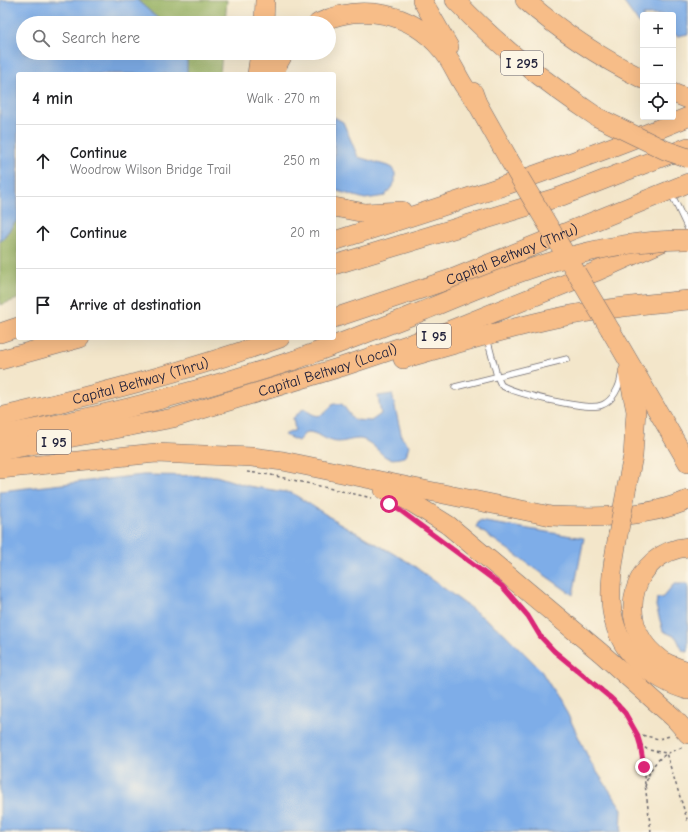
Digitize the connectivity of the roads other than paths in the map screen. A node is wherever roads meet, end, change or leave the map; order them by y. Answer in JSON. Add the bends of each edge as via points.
{"nodes":[{"id":1,"x":265,"y":0,"type":"edge"},
{"id":2,"x":422,"y":0,"type":"edge"},
{"id":3,"x":455,"y":0,"type":"edge"},
{"id":4,"x":525,"y":0,"type":"edge"},
{"id":5,"x":264,"y":16,"type":"edge"},
{"id":6,"x":336,"y":16,"type":"edge"},
{"id":7,"x":259,"y":60,"type":"edge"},
{"id":8,"x":280,"y":60,"type":"edge"},
{"id":9,"x":257,"y":72,"type":"edge"},
{"id":10,"x":273,"y":72,"type":"edge"},
{"id":11,"x":640,"y":77,"type":"edge"},
{"id":12,"x":676,"y":94,"type":"edge"},
{"id":13,"x":688,"y":98,"type":"edge"},
{"id":14,"x":477,"y":102,"type":"junction"},
{"id":15,"x":688,"y":115,"type":"edge"},
{"id":16,"x":688,"y":147,"type":"edge"},
{"id":17,"x":688,"y":158,"type":"edge"},
{"id":18,"x":688,"y":183,"type":"edge"},
{"id":19,"x":669,"y":190,"type":"junction"},
{"id":20,"x":463,"y":200,"type":"junction"},
{"id":21,"x":336,"y":207,"type":"edge"},
{"id":22,"x":688,"y":230,"type":"edge"},
{"id":23,"x":336,"y":240,"type":"edge"},
{"id":24,"x":688,"y":240,"type":"edge"},
{"id":25,"x":336,"y":264,"type":"edge"},
{"id":26,"x":688,"y":300,"type":"edge"},
{"id":27,"x":336,"y":317,"type":"edge"},
{"id":28,"x":16,"y":327,"type":"edge"},
{"id":29,"x":16,"y":331,"type":"edge"},
{"id":30,"x":0,"y":334,"type":"edge"},
{"id":31,"x":486,"y":335,"type":"junction"},
{"id":32,"x":73,"y":340,"type":"edge"},
{"id":33,"x":275,"y":340,"type":"edge"},
{"id":34,"x":567,"y":359,"type":"dead end"},
{"id":35,"x":0,"y":360,"type":"edge"},
{"id":36,"x":623,"y":361,"type":"junction"},
{"id":37,"x":497,"y":376,"type":"junction"},
{"id":38,"x":455,"y":387,"type":"dead end"},
{"id":39,"x":0,"y":417,"type":"edge"},
{"id":40,"x":173,"y":418,"type":"junction"},
{"id":41,"x":0,"y":435,"type":"edge"},
{"id":42,"x":0,"y":451,"type":"edge"},
{"id":43,"x":688,"y":463,"type":"edge"},
{"id":44,"x":0,"y":469,"type":"edge"},
{"id":45,"x":326,"y":470,"type":"junction"},
{"id":46,"x":688,"y":500,"type":"edge"},
{"id":47,"x":688,"y":547,"type":"edge"},
{"id":48,"x":600,"y":653,"type":"junction"},
{"id":49,"x":688,"y":671,"type":"edge"},
{"id":50,"x":688,"y":690,"type":"edge"},
{"id":51,"x":688,"y":701,"type":"edge"},
{"id":52,"x":681,"y":739,"type":"edge"}],
"edges":[{"from":1,"to":5,"type":"highway"},
{"from":2,"to":14,"type":"highway","via":[[470,83]]},
{"from":3,"to":17,"type":"highway","number":"I 295","bridge":true,"via":[[483,30],[520,61],[598,117],[664,150]]},
{"from":4,"to":11,"type":"highway","via":[[595,52]]},
{"from":6,"to":14,"type":"highway","via":[[374,12],[406,21],[425,33],[442,49],[464,86]]},
{"from":7,"to":9,"type":"highway"},
{"from":8,"to":10,"type":"highway"},
{"from":12,"to":13,"type":"highway"},
{"from":14,"to":36,"type":"highway","bridge":true,"via":[[611,331]]},
{"from":15,"to":20,"type":"highway","via":[[581,159]]},
{"from":16,"to":25,"type":"highway","via":[[562,196]]},
{"from":18,"to":19,"type":"highway","name":"Capital Beltway (Thru)"},
{"from":19,"to":22,"type":"lane"},
{"from":19,"to":27,"type":"highway","name":"Capital Beltway (Thru)","via":[[454,278]]},
{"from":20,"to":21,"type":"highway","via":[[380,213]]},
{"from":20,"to":23,"type":"highway"},
{"from":22,"to":40,"type":"highway","name":"Capital Beltway (Local)","number":"I 95","via":[[595,272],[443,333]]},
{"from":24,"to":41,"type":"highway","bridge":true,"via":[[600,248],[557,259],[515,273],[384,327],[295,360],[165,399]]},
{"from":26,"to":31,"type":"highway","via":[[556,318]]},
{"from":28,"to":30,"type":"highway"},
{"from":29,"to":30,"type":"highway"},
{"from":31,"to":37,"type":"lane"},
{"from":31,"to":40,"type":"highway","via":[[277,394]]},
{"from":32,"to":35,"type":"highway"},
{"from":33,"to":39,"type":"highway","name":"Capital Beltway (Thru)","number":"I 95","via":[[232,356],[158,377]]},
{"from":34,"to":37,"type":"lane"},
{"from":36,"to":37,"type":"lane","via":[[621,380],[616,392],[604,405],[597,407],[583,407],[519,393],[501,385]]},
{"from":36,"to":43,"type":"highway"},
{"from":36,"to":50,"type":"highway","bridge":true,"via":[[636,411],[633,456],[610,594],[612,616],[618,635],[642,666],[660,679]]},
{"from":37,"to":38,"type":"lane"},
{"from":40,"to":42,"type":"highway","name":"Capital Beltway (Local)","number":"I 95"},
{"from":44,"to":45,"type":"highway","via":[[163,453],[252,457]]},
{"from":45,"to":46,"type":"highway","via":[[551,516],[614,516],[647,511]]},
{"from":45,"to":48,"type":"highway","via":[[391,492],[436,516]]},
{"from":47,"to":49,"type":"highway","via":[[670,551],[646,570],[637,585],[632,614],[640,636],[655,656]]},
{"from":48,"to":51,"type":"highway","via":[[653,689]]},
{"from":48,"to":52,"type":"highway","via":[[674,718]]}]}
